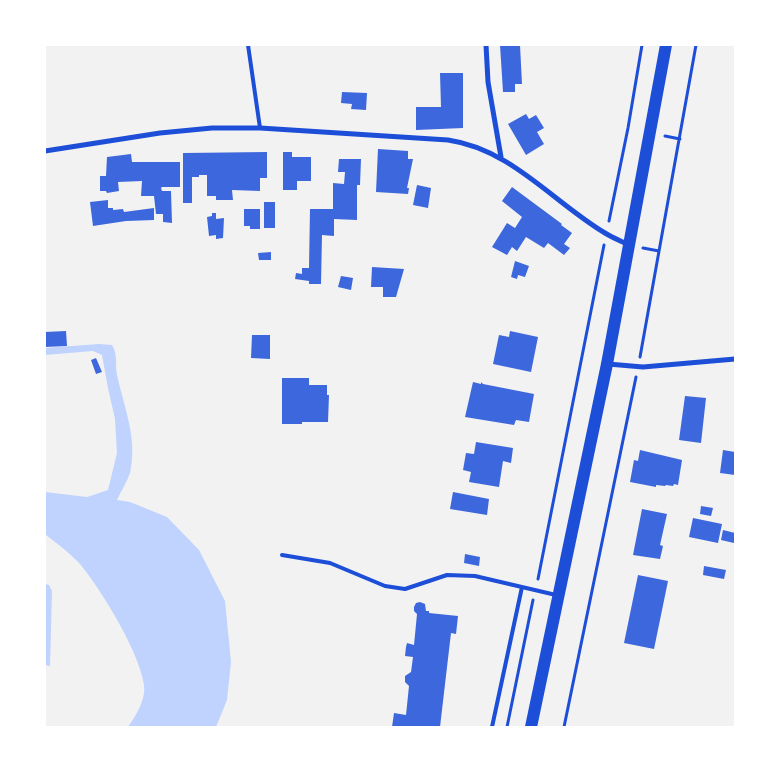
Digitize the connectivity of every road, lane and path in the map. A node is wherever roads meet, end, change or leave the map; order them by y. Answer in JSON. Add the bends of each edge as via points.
{"nodes":[{"id":1,"x":248,"y":45,"type":"edge"},
{"id":2,"x":486,"y":45,"type":"edge"},
{"id":3,"x":642,"y":45,"type":"edge"},
{"id":4,"x":666,"y":45,"type":"edge"},
{"id":5,"x":696,"y":45,"type":"edge"},
{"id":6,"x":260,"y":128,"type":"junction"},
{"id":7,"x":45,"y":151,"type":"edge"},
{"id":8,"x":501,"y":157,"type":"junction"},
{"id":9,"x":606,"y":234,"type":"junction"},
{"id":10,"x":630,"y":245,"type":"junction"},
{"id":11,"x":735,"y":359,"type":"edge"},
{"id":12,"x":607,"y":364,"type":"junction"},
{"id":13,"x":638,"y":367,"type":"junction"},
{"id":14,"x":282,"y":555,"type":"dead end"},
{"id":15,"x":522,"y":586,"type":"junction"},
{"id":16,"x":535,"y":590,"type":"junction"},
{"id":17,"x":559,"y":595,"type":"junction"},
{"id":18,"x":492,"y":727,"type":"edge"},
{"id":19,"x":507,"y":727,"type":"edge"},
{"id":20,"x":531,"y":727,"type":"edge"},
{"id":21,"x":564,"y":727,"type":"edge"}],
"edges":[{"from":1,"to":6,"type":"lane"},
{"from":2,"to":8,"type":"street","via":[[488,82]]},
{"from":3,"to":9,"type":"path"},
{"from":4,"to":10,"type":"main road"},
{"from":5,"to":13,"type":"path"},
{"from":6,"to":7,"type":"street","via":[[188,130]]},
{"from":6,"to":8,"type":"street","via":[[448,140],[466,143]]},
{"from":8,"to":9,"type":"street"},
{"from":9,"to":10,"type":"street"},
{"from":9,"to":16,"type":"path"},
{"from":10,"to":12,"type":"main road"},
{"from":11,"to":13,"type":"street"},
{"from":12,"to":13,"type":"street"},
{"from":12,"to":17,"type":"main road"},
{"from":13,"to":21,"type":"path"},
{"from":14,"to":15,"type":"lane","via":[[330,563],[386,586],[405,589],[447,575],[475,576]]},
{"from":15,"to":16,"type":"lane"},
{"from":15,"to":18,"type":"lane"},
{"from":16,"to":17,"type":"lane"},
{"from":16,"to":19,"type":"path"},
{"from":17,"to":20,"type":"main road"}]}
